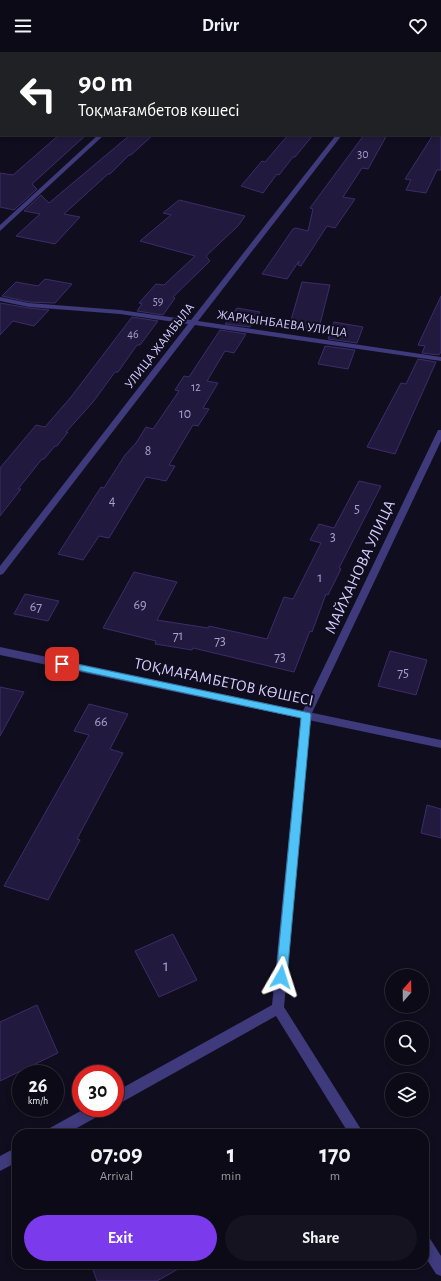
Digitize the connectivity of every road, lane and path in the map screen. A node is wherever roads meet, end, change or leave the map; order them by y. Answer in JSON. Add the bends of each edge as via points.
{"nodes":[{"id":1,"x":100,"y":136,"type":"edge"},
{"id":2,"x":338,"y":136,"type":"edge"},
{"id":3,"x":0,"y":229,"type":"edge"},
{"id":4,"x":0,"y":299,"type":"edge"},
{"id":5,"x":193,"y":323,"type":"junction"},
{"id":6,"x":441,"y":359,"type":"edge"},
{"id":7,"x":441,"y":432,"type":"edge"},
{"id":8,"x":0,"y":572,"type":"edge"},
{"id":9,"x":0,"y":651,"type":"edge"},
{"id":10,"x":306,"y":715,"type":"junction"},
{"id":11,"x":441,"y":744,"type":"edge"},
{"id":12,"x":278,"y":1008,"type":"junction"},
{"id":13,"x":124,"y":1094,"type":"edge"},
{"id":14,"x":84,"y":1117,"type":"edge"},
{"id":15,"x":62,"y":1129,"type":"edge"},
{"id":16,"x":354,"y":1129,"type":"edge"},
{"id":17,"x":12,"y":1157,"type":"edge"},
{"id":18,"x":0,"y":1164,"type":"edge"},
{"id":19,"x":429,"y":1250,"type":"edge"},
{"id":20,"x":441,"y":1270,"type":"edge"}],
"edges":[{"from":1,"to":3,"type":"street"},
{"from":2,"to":5,"type":"street","name":"УЛИЦА ЖАМБЫЛА"},
{"from":4,"to":5,"type":"street","name":"ЖАРКЫНБАЕВА УЛИЦА","via":[[29,305],[120,312]]},
{"from":5,"to":6,"type":"street","name":"ЖАРКЫНБАЕВА УЛИЦА"},
{"from":5,"to":8,"type":"street","name":"УЛИЦА ЖАМБЫЛА"},
{"from":7,"to":10,"type":"street","name":"МАЙХАНОВА УЛИЦА"},
{"from":9,"to":10,"type":"street","name":"ТОҚМАҒАМБЕТОВ КӨШЕСІ"},
{"from":10,"to":11,"type":"street","name":"ТОҚМАҒАМБЕТОВ КӨШЕСІ"},
{"from":10,"to":12,"type":"street"},
{"from":12,"to":13,"type":"street"},
{"from":12,"to":16,"type":"street"},
{"from":14,"to":15,"type":"street"},
{"from":17,"to":18,"type":"street"},
{"from":19,"to":20,"type":"street"}]}
